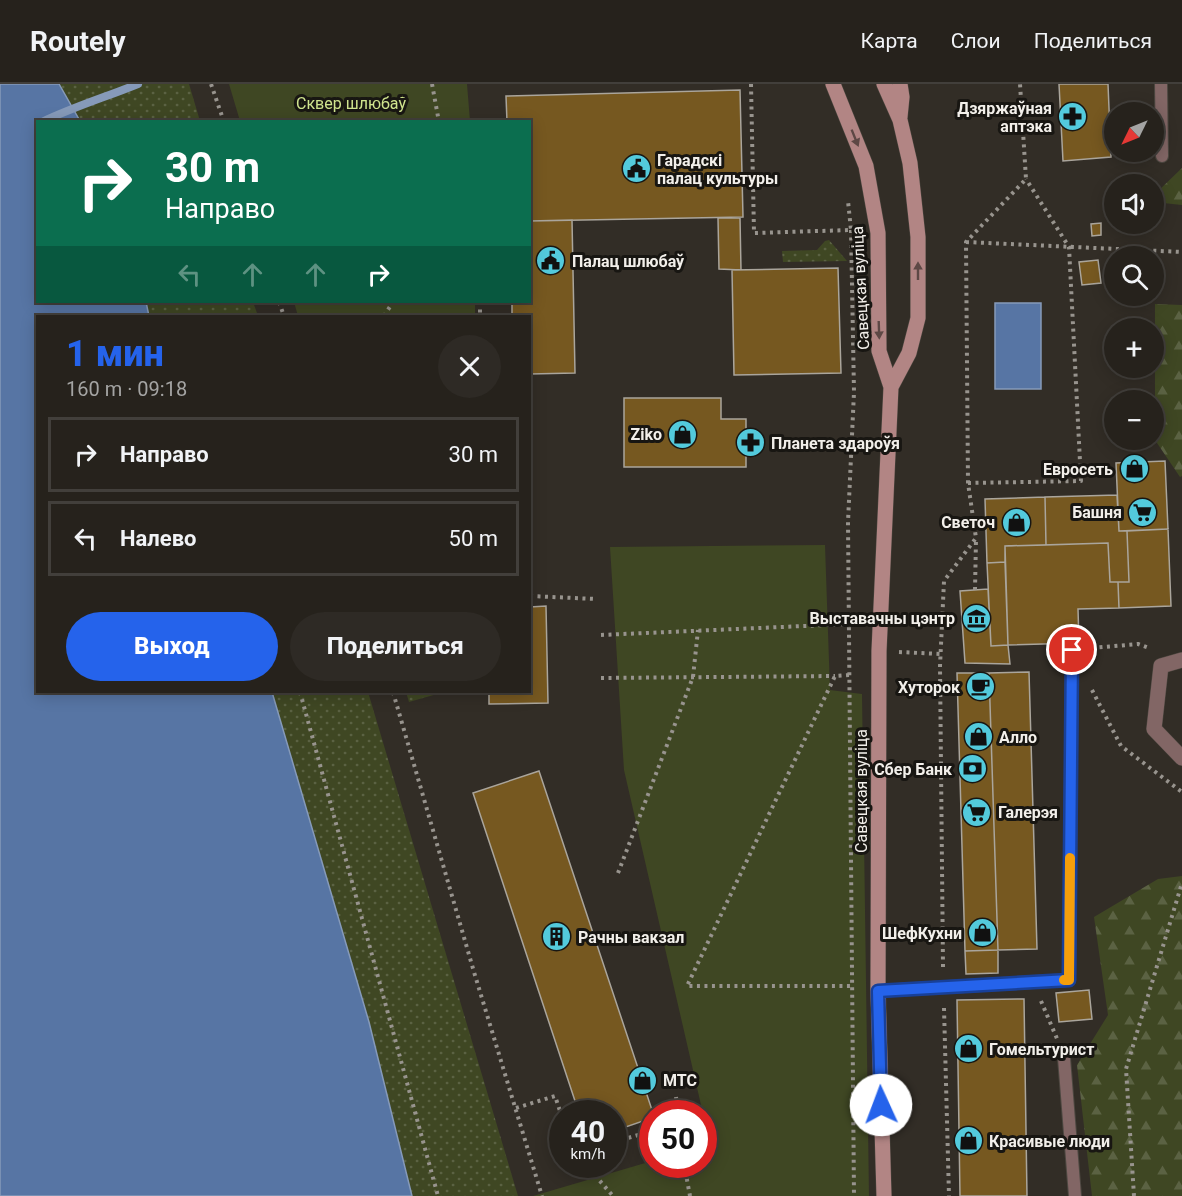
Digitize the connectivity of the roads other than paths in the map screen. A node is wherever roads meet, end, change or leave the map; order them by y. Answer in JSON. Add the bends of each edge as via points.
{"nodes":[{"id":1,"x":833,"y":84,"type":"edge"},
{"id":2,"x":884,"y":84,"type":"edge"},
{"id":3,"x":900,"y":84,"type":"edge"},
{"id":4,"x":1161,"y":84,"type":"edge"},
{"id":5,"x":1161,"y":102,"type":"edge"},
{"id":6,"x":900,"y":120,"type":"junction"},
{"id":7,"x":891,"y":387,"type":"junction"},
{"id":8,"x":1072,"y":650,"type":"road end"},
{"id":9,"x":1182,"y":660,"type":"edge"},
{"id":10,"x":1182,"y":758,"type":"edge"},
{"id":11,"x":878,"y":991,"type":"junction"},
{"id":12,"x":1064,"y":1058,"type":"road end"},
{"id":13,"x":884,"y":1196,"type":"edge"},
{"id":14,"x":1075,"y":1196,"type":"edge"}],
"edges":[{"from":1,"to":7,"type":"main road","name":"Савецкая вуліца","one_way":true,"via":[[867,166],[878,233],[879,351]]},
{"from":2,"to":6,"type":"main road","name":"Савецкая вуліца"},
{"from":3,"to":6,"type":"main road"},
{"from":4,"to":5,"type":"lane"},
{"from":7,"to":6,"type":"main road","name":"Савецкая вуліца","one_way":true,"via":[[909,353],[918,318],[918,237],[910,163]]},
{"from":7,"to":11,"type":"main road","name":"Савецкая вуліца","via":[[879,651]]},
{"from":8,"to":11,"type":"lane","via":[[1069,980]]},
{"from":9,"to":10,"type":"street","via":[[1161,666],[1155,729]]},
{"from":11,"to":13,"type":"main road","name":"Савецкая вуліца"},
{"from":12,"to":14,"type":"lane"}]}
